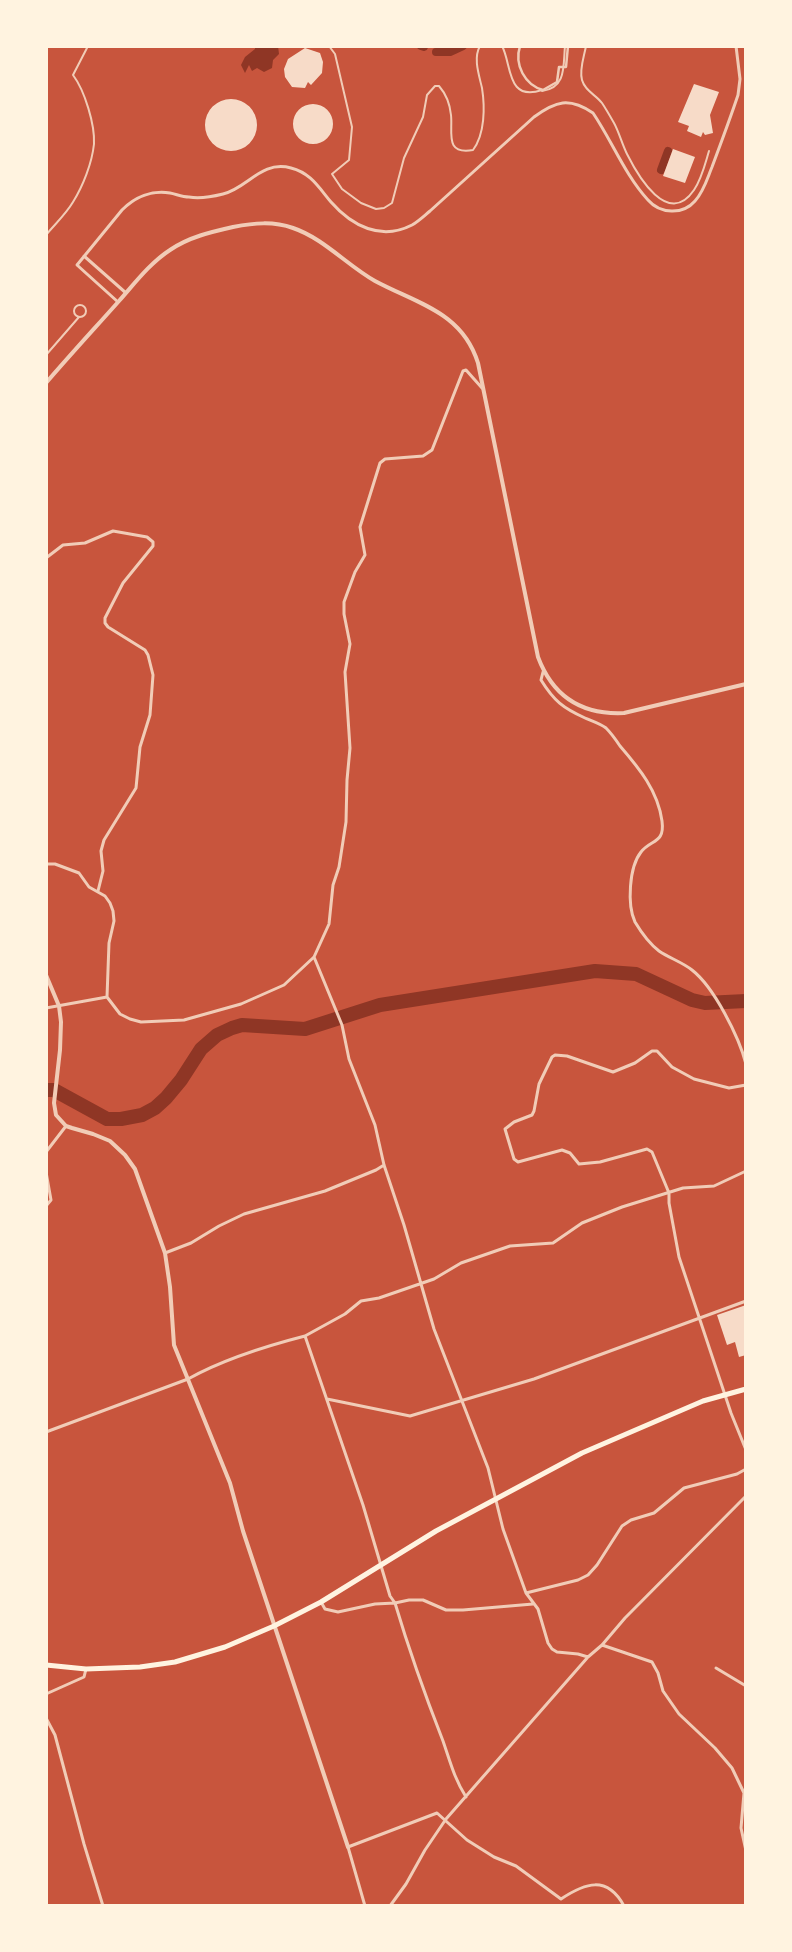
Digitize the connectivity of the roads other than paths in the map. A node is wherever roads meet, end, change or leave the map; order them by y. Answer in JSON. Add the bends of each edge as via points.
{"nodes":[{"id":1,"x":88,"y":46,"type":"edge"},
{"id":2,"x":329,"y":46,"type":"edge"},
{"id":3,"x":480,"y":46,"type":"edge"},
{"id":4,"x":502,"y":46,"type":"edge"},
{"id":5,"x":520,"y":46,"type":"edge"},
{"id":6,"x":567,"y":46,"type":"edge"},
{"id":7,"x":586,"y":46,"type":"edge"},
{"id":8,"x":736,"y":46,"type":"edge"},
{"id":9,"x":564,"y":67,"type":"junction"},
{"id":10,"x":543,"y":90,"type":"junction"},
{"id":11,"x":537,"y":92,"type":"junction"},
{"id":12,"x":710,"y":151,"type":"dead end"},
{"id":13,"x":46,"y":235,"type":"edge"},
{"id":14,"x":84,"y":256,"type":"junction"},
{"id":15,"x":126,"y":293,"type":"junction"},
{"id":16,"x":118,"y":302,"type":"junction"},
{"id":17,"x":79,"y":317,"type":"junction"},
{"id":18,"x":46,"y":355,"type":"edge"},
{"id":19,"x":46,"y":383,"type":"edge"},
{"id":20,"x":484,"y":390,"type":"junction"},
{"id":21,"x":46,"y":558,"type":"edge"},
{"id":22,"x":544,"y":672,"type":"junction"},
{"id":23,"x":746,"y":684,"type":"edge"},
{"id":24,"x":46,"y":864,"type":"edge"},
{"id":25,"x":98,"y":891,"type":"junction"},
{"id":26,"x":314,"y":958,"type":"junction"},
{"id":27,"x":46,"y":976,"type":"edge"},
{"id":28,"x":107,"y":997,"type":"junction"},
{"id":29,"x":59,"y":1006,"type":"junction"},
{"id":30,"x":46,"y":1008,"type":"edge"},
{"id":31,"x":746,"y":1064,"type":"edge"},
{"id":32,"x":746,"y":1085,"type":"edge"},
{"id":33,"x":66,"y":1126,"type":"junction"},
{"id":34,"x":46,"y":1152,"type":"edge"},
{"id":35,"x":384,"y":1165,"type":"junction"},
{"id":36,"x":746,"y":1171,"type":"edge"},
{"id":37,"x":46,"y":1172,"type":"edge"},
{"id":38,"x":669,"y":1193,"type":"junction"},
{"id":39,"x":46,"y":1206,"type":"edge"},
{"id":40,"x":165,"y":1253,"type":"junction"},
{"id":41,"x":420,"y":1284,"type":"junction"},
{"id":42,"x":746,"y":1301,"type":"edge"},
{"id":43,"x":699,"y":1318,"type":"junction"},
{"id":44,"x":305,"y":1336,"type":"junction"},
{"id":45,"x":188,"y":1379,"type":"junction"},
{"id":46,"x":746,"y":1389,"type":"edge"},
{"id":47,"x":726,"y":1395,"type":"junction"},
{"id":48,"x":327,"y":1399,"type":"junction"},
{"id":49,"x":462,"y":1400,"type":"junction"},
{"id":50,"x":46,"y":1432,"type":"edge"},
{"id":51,"x":746,"y":1450,"type":"edge"},
{"id":52,"x":746,"y":1469,"type":"edge"},
{"id":53,"x":746,"y":1496,"type":"edge"},
{"id":54,"x":495,"y":1499,"type":"junction"},
{"id":55,"x":382,"y":1564,"type":"junction"},
{"id":56,"x":526,"y":1593,"type":"junction"},
{"id":57,"x":321,"y":1602,"type":"junction"},
{"id":58,"x":395,"y":1604,"type":"junction"},
{"id":59,"x":533,"y":1604,"type":"junction"},
{"id":60,"x":274,"y":1626,"type":"junction"},
{"id":61,"x":602,"y":1645,"type":"junction"},
{"id":62,"x":588,"y":1657,"type":"junction"},
{"id":63,"x":46,"y":1665,"type":"edge"},
{"id":64,"x":716,"y":1668,"type":"dead end"},
{"id":65,"x":86,"y":1669,"type":"junction"},
{"id":66,"x":746,"y":1686,"type":"edge"},
{"id":67,"x":46,"y":1694,"type":"edge"},
{"id":68,"x":46,"y":1718,"type":"edge"},
{"id":69,"x":466,"y":1797,"type":"junction"},
{"id":70,"x":446,"y":1819,"type":"junction"},
{"id":71,"x":348,"y":1848,"type":"junction"},
{"id":72,"x":746,"y":1851,"type":"edge"},
{"id":73,"x":103,"y":1906,"type":"edge"},
{"id":74,"x":365,"y":1906,"type":"edge"},
{"id":75,"x":390,"y":1906,"type":"edge"},
{"id":76,"x":624,"y":1906,"type":"edge"}],
"edges":[{"from":1,"to":13,"type":"lane","via":[[73,75],[88,106],[94,143],[92,156],[72,204]]},
{"from":2,"to":3,"type":"lane","via":[[335,54],[352,128],[349,160],[332,174],[349,195],[376,209],[392,203],[404,158],[421,122],[427,95],[435,86],[439,86],[450,106],[453,144],[463,152],[473,150],[479,142],[483,100],[476,54]]},
{"from":4,"to":11,"type":"lane","via":[[510,78],[516,86]]},
{"from":5,"to":10,"type":"street","via":[[519,59],[526,81]]},
{"from":6,"to":9,"type":"street"},
{"from":7,"to":12,"type":"lane","via":[[582,79],[586,88],[603,105],[631,162],[654,196],[677,202],[688,196],[700,178]]},
{"from":8,"to":14,"type":"street","via":[[740,79],[738,95],[704,188],[687,208],[669,212],[649,202],[634,183],[593,112],[566,102],[549,107],[534,117],[430,211],[398,230],[382,231],[355,224],[314,180],[302,172],[280,167],[257,173],[225,194],[204,198],[160,192],[143,195],[122,210]]},
{"from":9,"to":10,"type":"street","via":[[559,67],[556,82]]},
{"from":9,"to":11,"type":"lane","via":[[560,82],[548,90]]},
{"from":10,"to":11,"type":"lane"},
{"from":14,"to":15,"type":"street"},
{"from":14,"to":16,"type":"street","via":[[77,265]]},
{"from":15,"to":16,"type":"street"},
{"from":15,"to":20,"type":"street","via":[[156,260],[187,240],[248,224],[285,225],[308,234],[372,280],[429,307],[455,325],[474,350]]},
{"from":16,"to":19,"type":"street"},
{"from":17,"to":17,"type":"lane","via":[[86,313],[82,305],[74,309]]},
{"from":17,"to":18,"type":"lane"},
{"from":20,"to":22,"type":"street","via":[[535,643]]},
{"from":20,"to":26,"type":"street","via":[[466,370],[463,371],[432,450],[422,456],[385,459],[380,463],[360,523],[365,554],[355,572],[344,607],[350,644],[345,672],[350,748],[346,822],[339,867],[332,885],[329,924]]},
{"from":21,"to":25,"type":"street","via":[[63,545],[85,544],[113,531],[147,537],[153,542],[123,583],[105,618],[108,627],[145,650],[153,675],[150,715],[140,747],[136,788],[104,840],[101,851],[104,871]]},
{"from":22,"to":23,"type":"street","via":[[576,705],[605,713],[624,713]]},
{"from":22,"to":31,"type":"street","via":[[541,680],[552,697],[566,709],[606,728],[653,790],[662,820],[662,833],[658,841],[642,851],[636,863],[631,883],[631,913],[646,938],[659,951],[693,970],[718,999]]},
{"from":24,"to":25,"type":"street","via":[[72,869],[89,887]]},
{"from":25,"to":28,"type":"street","via":[[106,896],[114,921],[108,943]]},
{"from":26,"to":28,"type":"street","via":[[284,985],[241,1004],[184,1020],[141,1022],[130,1019],[120,1014]]},
{"from":26,"to":35,"type":"street","via":[[342,1025],[349,1059],[375,1126]]},
{"from":27,"to":29,"type":"street"},
{"from":28,"to":29,"type":"street"},
{"from":29,"to":30,"type":"street"},
{"from":29,"to":33,"type":"street","via":[[61,1034],[54,1104],[56,1115]]},
{"from":32,"to":38,"type":"street","via":[[729,1088],[694,1079],[672,1067],[657,1051],[613,1072],[555,1055],[539,1084],[532,1115],[504,1129],[514,1159],[518,1162],[562,1150],[570,1153],[578,1164],[600,1162],[650,1149]]},
{"from":33,"to":34,"type":"street"},
{"from":33,"to":40,"type":"street","via":[[110,1141],[131,1162]]},
{"from":35,"to":40,"type":"street","via":[[325,1191],[244,1214],[191,1244]]},
{"from":35,"to":41,"type":"street"},
{"from":36,"to":38,"type":"street","via":[[714,1186],[692,1186]]},
{"from":37,"to":39,"type":"street","via":[[51,1200]]},
{"from":38,"to":41,"type":"street","via":[[622,1206],[582,1223],[553,1243],[510,1246],[461,1263]]},
{"from":38,"to":43,"type":"street","via":[[679,1257]]},
{"from":40,"to":45,"type":"street","via":[[174,1345]]},
{"from":41,"to":44,"type":"street","via":[[361,1301],[345,1314]]},
{"from":41,"to":49,"type":"street"},
{"from":42,"to":43,"type":"street"},
{"from":43,"to":47,"type":"street"},
{"from":43,"to":49,"type":"street","via":[[534,1379]]},
{"from":44,"to":45,"type":"street","via":[[253,1352]]},
{"from":44,"to":48,"type":"street"},
{"from":45,"to":50,"type":"street"},
{"from":45,"to":60,"type":"street","via":[[230,1483]]},
{"from":46,"to":47,"type":"main road"},
{"from":47,"to":51,"type":"street"},
{"from":47,"to":54,"type":"main road","via":[[703,1401],[621,1435]]},
{"from":48,"to":49,"type":"street","via":[[410,1416]]},
{"from":48,"to":55,"type":"street"},
{"from":49,"to":54,"type":"street","via":[[488,1468]]},
{"from":52,"to":56,"type":"street","via":[[684,1488],[654,1513],[622,1526],[588,1575]]},
{"from":53,"to":61,"type":"street"},
{"from":54,"to":55,"type":"main road"},
{"from":54,"to":56,"type":"street"},
{"from":55,"to":57,"type":"main road"},
{"from":55,"to":58,"type":"street"},
{"from":56,"to":59,"type":"street"},
{"from":57,"to":58,"type":"street","via":[[325,1609],[338,1612],[375,1604]]},
{"from":57,"to":60,"type":"main road"},
{"from":58,"to":59,"type":"street","via":[[423,1600],[446,1610],[463,1610]]},
{"from":58,"to":69,"type":"street","via":[[456,1782]]},
{"from":59,"to":62,"type":"street","via":[[538,1609],[552,1649]]},
{"from":60,"to":65,"type":"main road","via":[[225,1647],[175,1662],[140,1668]]},
{"from":60,"to":71,"type":"street"},
{"from":61,"to":62,"type":"street"},
{"from":61,"to":72,"type":"street","via":[[652,1662],[663,1691],[679,1714],[732,1768],[744,1793],[742,1828]]},
{"from":62,"to":69,"type":"street"},
{"from":63,"to":65,"type":"main road"},
{"from":64,"to":66,"type":"street"},
{"from":65,"to":67,"type":"street","via":[[84,1677]]},
{"from":68,"to":73,"type":"street","via":[[58,1744]]},
{"from":69,"to":70,"type":"street"},
{"from":70,"to":71,"type":"street","via":[[437,1813]]},
{"from":70,"to":75,"type":"street"},
{"from":70,"to":76,"type":"street","via":[[467,1840],[516,1866],[561,1899],[582,1886],[599,1884]]},
{"from":71,"to":74,"type":"street"}]}
